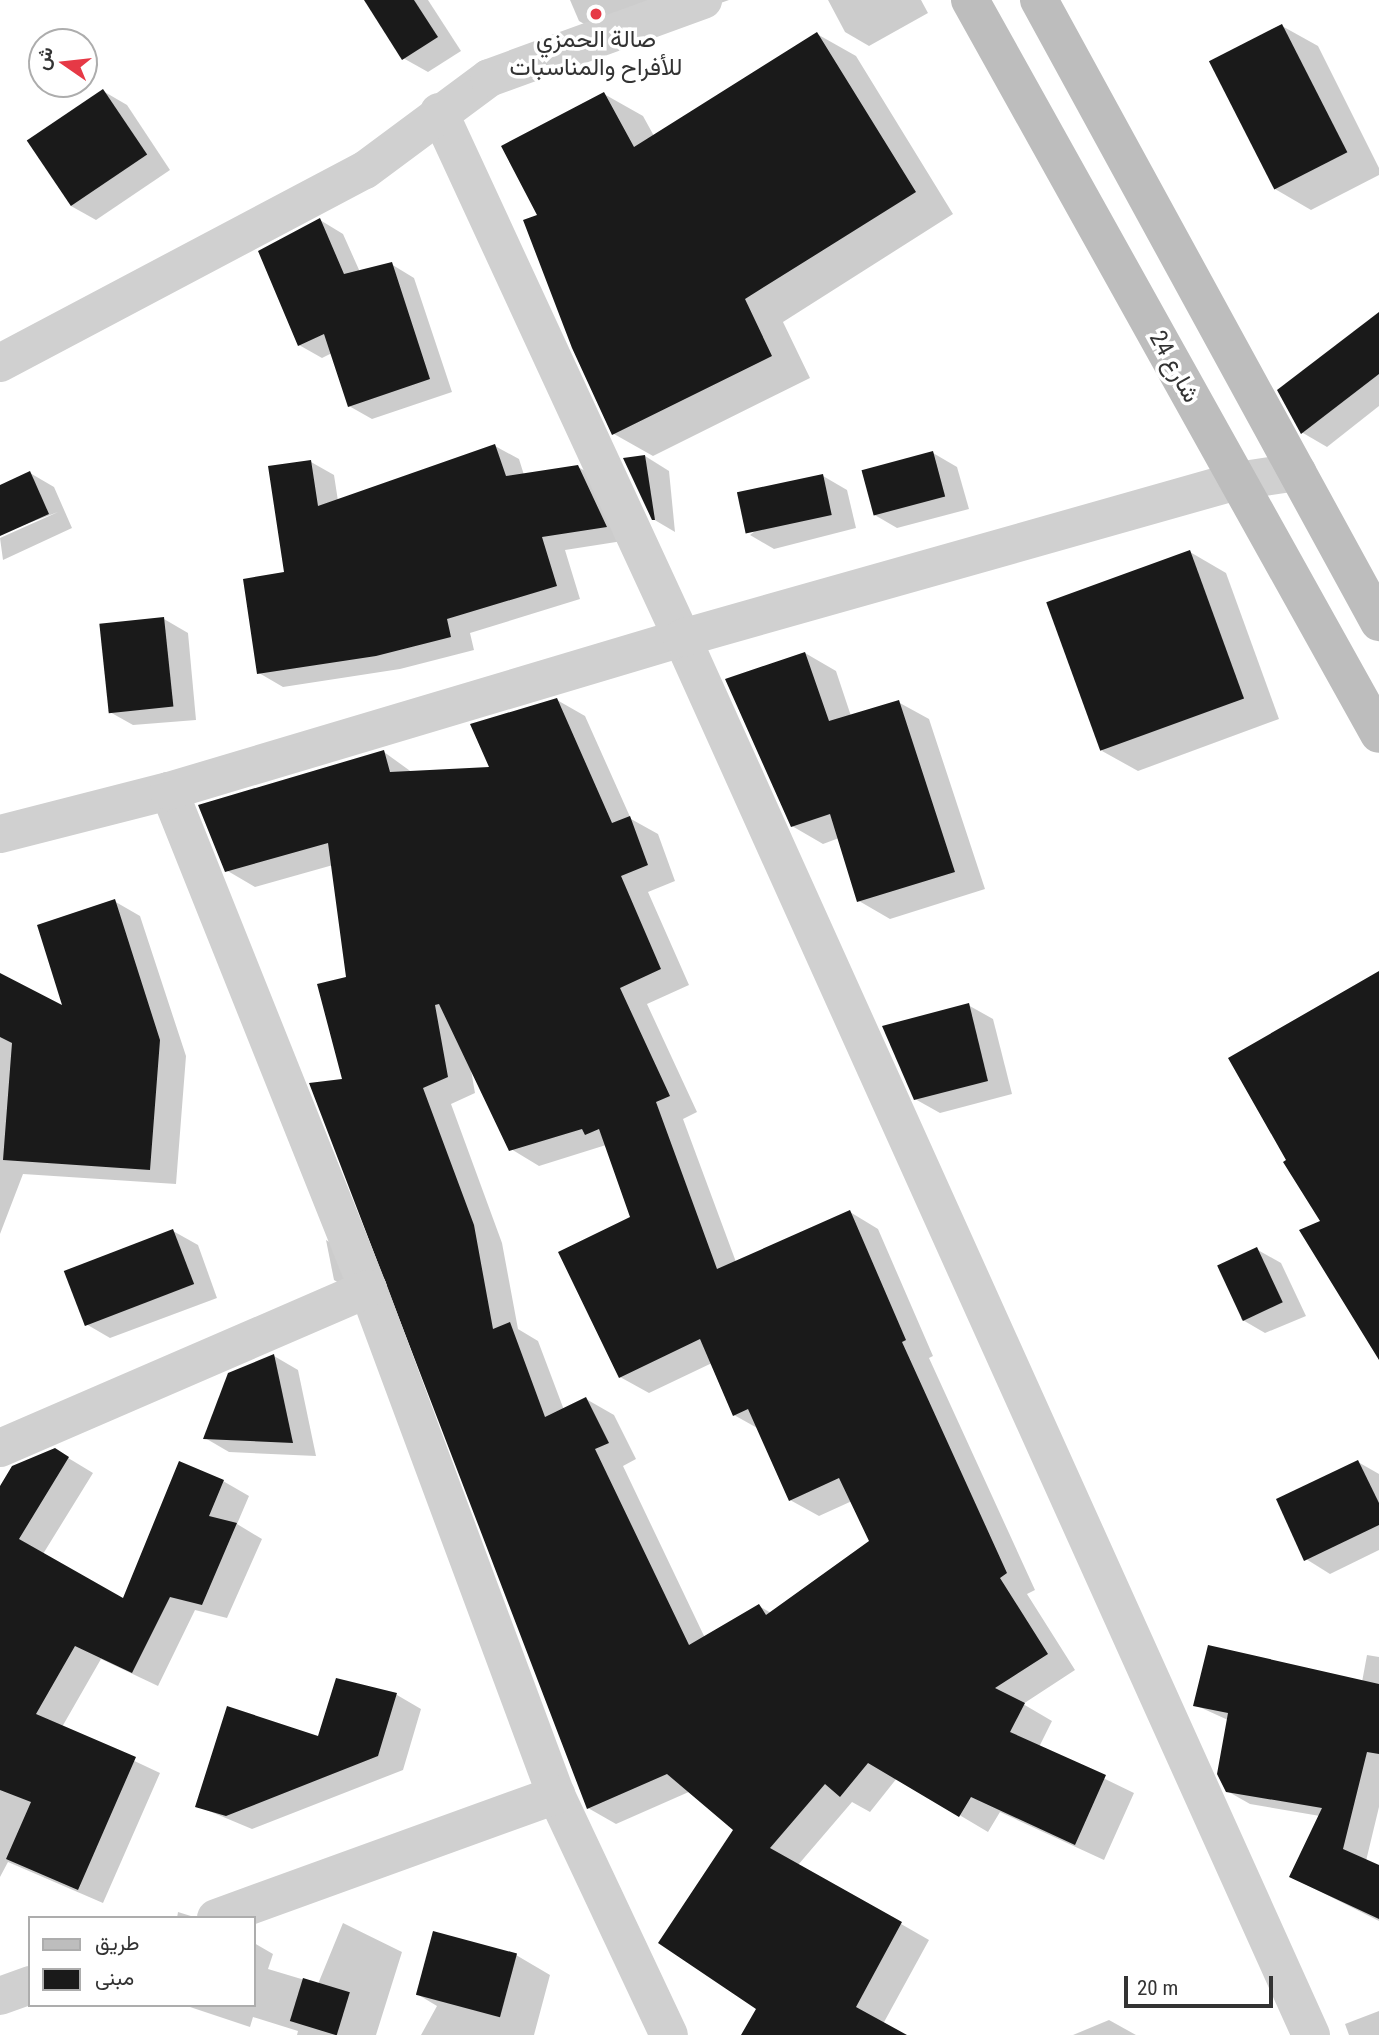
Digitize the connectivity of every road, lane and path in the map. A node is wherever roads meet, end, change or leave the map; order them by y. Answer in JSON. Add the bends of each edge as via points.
{"nodes":[{"id":1,"x":702,"y":0,"type":"edge"},
{"id":2,"x":970,"y":0,"type":"edge"},
{"id":3,"x":1039,"y":0,"type":"edge"},
{"id":4,"x":439,"y":112,"type":"junction"},
{"id":5,"x":0,"y":363,"type":"edge"},
{"id":6,"x":1297,"y":472,"type":"junction"},
{"id":7,"x":1237,"y":481,"type":"junction"},
{"id":8,"x":1379,"y":622,"type":"edge"},
{"id":9,"x":682,"y":638,"type":"junction"},
{"id":10,"x":1379,"y":734,"type":"edge"},
{"id":11,"x":169,"y":791,"type":"junction"},
{"id":12,"x":0,"y":834,"type":"edge"},
{"id":13,"x":368,"y":1289,"type":"junction"},
{"id":14,"x":0,"y":1448,"type":"edge"},
{"id":15,"x":556,"y":1795,"type":"junction"},
{"id":16,"x":222,"y":1916,"type":"edge"},
{"id":17,"x":28,"y":1986,"type":"edge"},
{"id":18,"x":0,"y":1996,"type":"edge"},
{"id":19,"x":669,"y":2035,"type":"edge"},
{"id":20,"x":1311,"y":2035,"type":"edge"}],
"edges":[{"from":1,"to":4,"type":"street","via":[[489,78]]},
{"from":2,"to":7,"type":"street","name":"شارع 24"},
{"from":3,"to":6,"type":"street"},
{"from":4,"to":5,"type":"street","via":[[365,170]]},
{"from":4,"to":9,"type":"street"},
{"from":6,"to":7,"type":"street"},
{"from":6,"to":8,"type":"street"},
{"from":7,"to":9,"type":"street"},
{"from":7,"to":10,"type":"street","name":"شارع 24"},
{"from":9,"to":11,"type":"street"},
{"from":9,"to":20,"type":"street"},
{"from":11,"to":12,"type":"street"},
{"from":11,"to":13,"type":"street"},
{"from":13,"to":14,"type":"street"},
{"from":13,"to":15,"type":"street"},
{"from":15,"to":16,"type":"street"},
{"from":15,"to":19,"type":"street"},
{"from":17,"to":18,"type":"street"}]}
